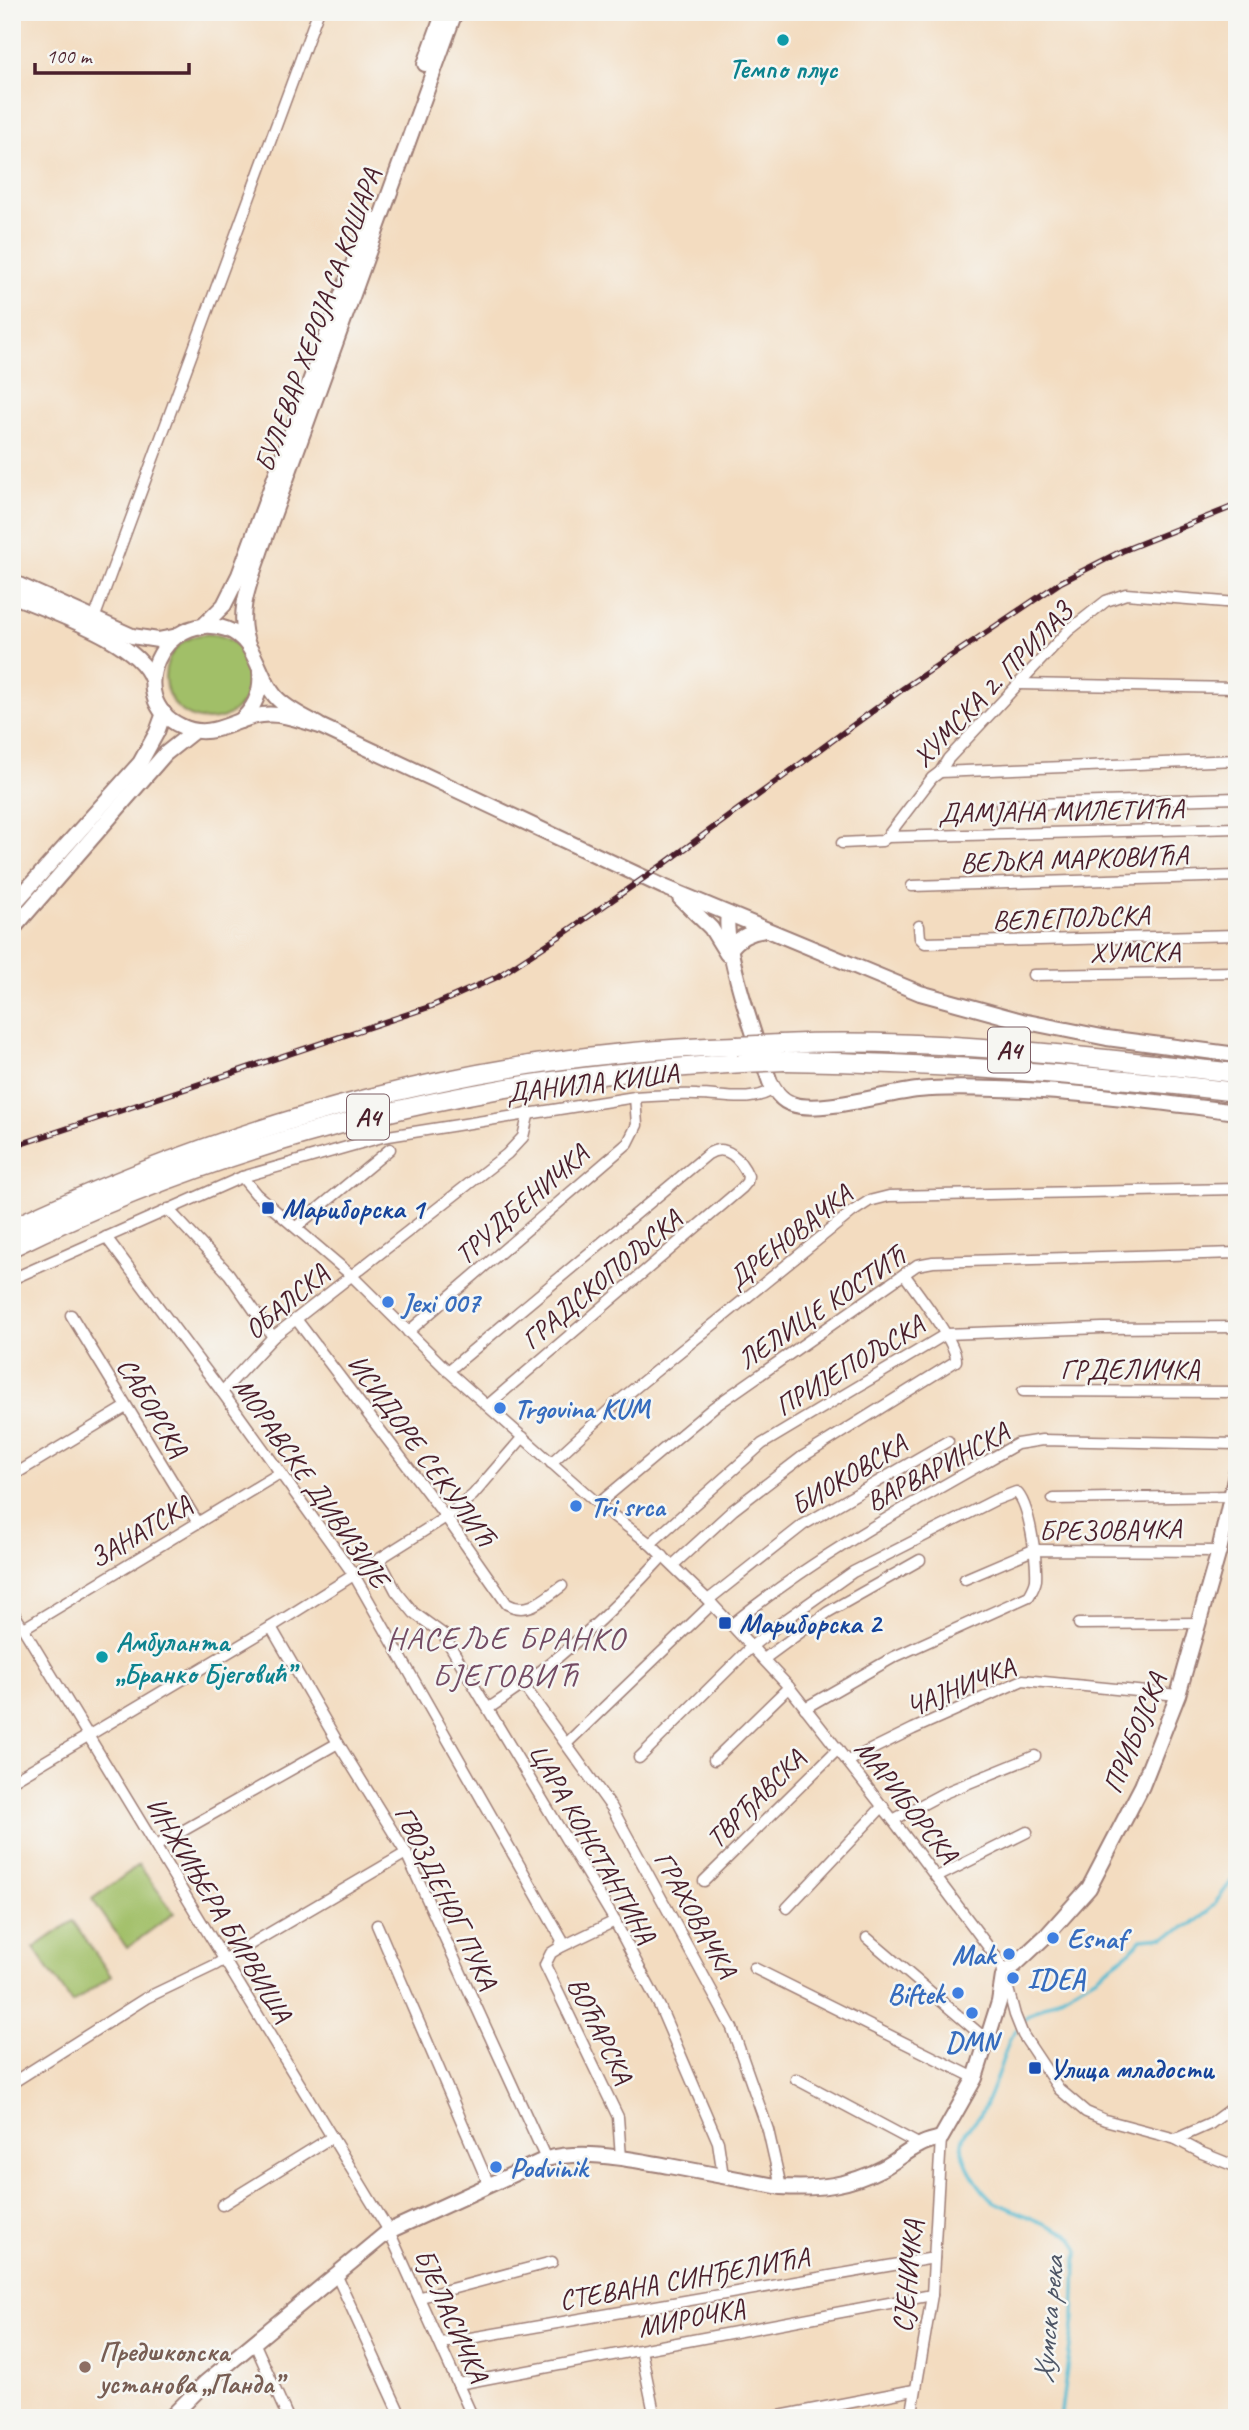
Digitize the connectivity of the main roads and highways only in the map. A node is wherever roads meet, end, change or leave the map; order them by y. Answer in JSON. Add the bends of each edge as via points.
{"nodes":[{"id":1,"x":444,"y":12,"type":"edge"},
{"id":2,"x":455,"y":12,"type":"edge"},
{"id":3,"x":12,"y":582,"type":"edge"},
{"id":4,"x":12,"y":595,"type":"edge"},
{"id":5,"x":202,"y":627,"type":"junction"},
{"id":6,"x":174,"y":637,"type":"junction"},
{"id":7,"x":249,"y":646,"type":"junction"},
{"id":8,"x":260,"y":669,"type":"junction"},
{"id":9,"x":152,"y":681,"type":"junction"},
{"id":10,"x":164,"y":713,"type":"junction"},
{"id":11,"x":235,"y":724,"type":"junction"},
{"id":12,"x":320,"y":726,"type":"junction"},
{"id":13,"x":194,"y":731,"type":"junction"},
{"id":14,"x":664,"y":887,"type":"junction"},
{"id":15,"x":12,"y":906,"type":"edge"},
{"id":16,"x":728,"y":914,"type":"junction"},
{"id":17,"x":12,"y":930,"type":"edge"},
{"id":18,"x":766,"y":930,"type":"junction"},
{"id":19,"x":730,"y":950,"type":"junction"},
{"id":20,"x":737,"y":972,"type":"junction"},
{"id":21,"x":782,"y":1053,"type":"junction"},
{"id":22,"x":740,"y":1055,"type":"junction"},
{"id":23,"x":1237,"y":1055,"type":"edge"},
{"id":24,"x":1237,"y":1073,"type":"edge"},
{"id":25,"x":1237,"y":1092,"type":"edge"},
{"id":26,"x":1237,"y":1112,"type":"edge"},
{"id":27,"x":12,"y":1228,"type":"edge"},
{"id":28,"x":12,"y":1247,"type":"edge"},
{"id":29,"x":1237,"y":1470,"type":"edge"},
{"id":30,"x":170,"y":2418,"type":"edge"}],
"edges":[{"from":1,"to":5,"type":"main road","name":"БУЛЕВАР ХЕРОЈА СА КОШАРА","via":[[239,575],[224,605]]},
{"from":2,"to":7,"type":"main road","name":"БУЛЕВАР ХЕРОЈА СА КОШАРА","via":[[261,549],[243,605],[243,632]]},
{"from":3,"to":6,"type":"main road","via":[[142,639]]},
{"from":4,"to":9,"type":"main road","via":[[116,642],[141,660]]},
{"from":5,"to":6,"type":"main road"},
{"from":5,"to":7,"type":"main road","via":[[225,629]]},
{"from":6,"to":9,"type":"main road","via":[[158,655]]},
{"from":7,"to":8,"type":"main road"},
{"from":8,"to":11,"type":"main road","via":[[253,706]]},
{"from":8,"to":12,"type":"main road","via":[[278,699]]},
{"from":9,"to":10,"type":"main road"},
{"from":10,"to":13,"type":"main road"},
{"from":10,"to":15,"type":"main road","via":[[139,763]]},
{"from":11,"to":12,"type":"main road","via":[[275,714]]},
{"from":11,"to":13,"type":"main road","via":[[213,732]]},
{"from":12,"to":14,"type":"main road"},
{"from":13,"to":17,"type":"main road","via":[[165,754]]},
{"from":14,"to":16,"type":"main road"},
{"from":14,"to":20,"type":"main road","via":[[711,928]]},
{"from":16,"to":18,"type":"main road"},
{"from":16,"to":19,"type":"main road"},
{"from":18,"to":19,"type":"main road","via":[[747,934]]},
{"from":18,"to":23,"type":"main road","via":[[920,993],[974,1009],[1107,1038]]},
{"from":19,"to":20,"type":"main road"},
{"from":20,"to":26,"type":"main road","via":[[774,1089],[786,1102],[806,1107],[905,1091],[960,1088],[1077,1093]]},
{"from":21,"to":22,"type":"highway","number":"A4","bridge":true},
{"from":21,"to":24,"type":"highway","number":"A4","via":[[851,1043],[954,1046]]},
{"from":21,"to":25,"type":"highway","number":"A4"},
{"from":22,"to":27,"type":"highway","number":"A4","via":[[641,1052],[532,1065],[372,1098],[183,1156]]},
{"from":22,"to":28,"type":"highway","number":"A4","via":[[457,1097],[363,1119],[181,1175]]},
{"from":29,"to":30,"type":"main road","name":"ПРИБОЈСКА","via":[[1178,1695],[1142,1786],[1088,1888],[1003,1976],[975,2078],[941,2138],[833,2186],[781,2187],[582,2154],[545,2160],[389,2231],[205,2383]]}]}
